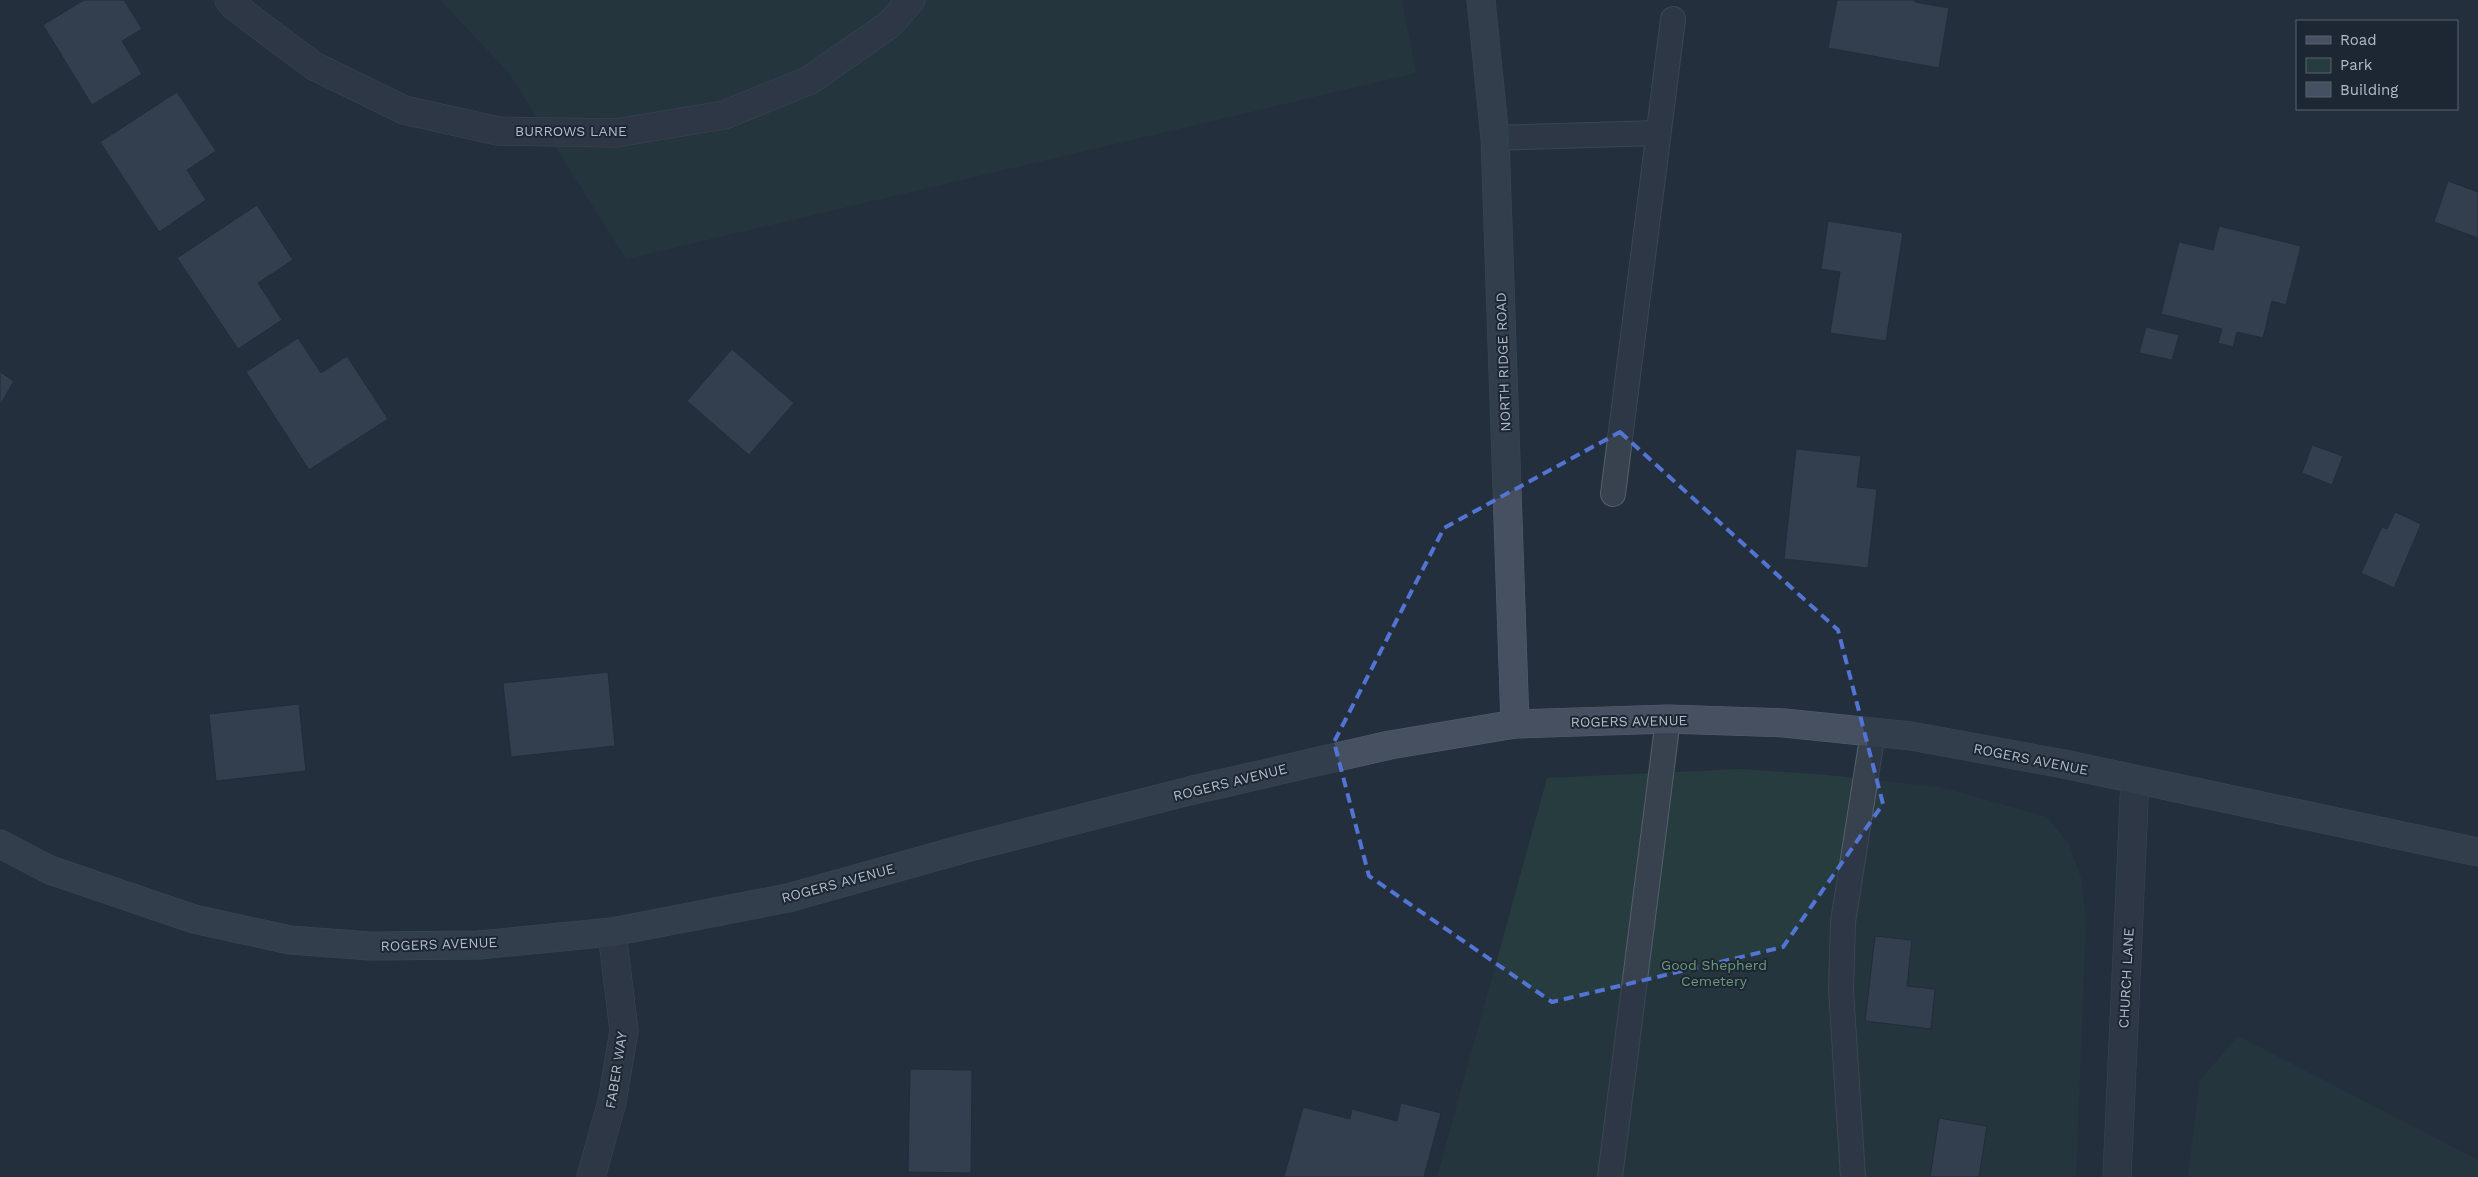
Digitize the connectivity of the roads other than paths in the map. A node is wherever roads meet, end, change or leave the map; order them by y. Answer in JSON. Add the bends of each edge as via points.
{"nodes":[{"id":1,"x":229,"y":0,"type":"edge"},
{"id":2,"x":911,"y":0,"type":"edge"},
{"id":3,"x":1481,"y":0,"type":"edge"},
{"id":4,"x":1673,"y":19,"type":"dead end"},
{"id":5,"x":1658,"y":133,"type":"junction"},
{"id":6,"x":1495,"y":138,"type":"junction"},
{"id":7,"x":1613,"y":494,"type":"dead end"},
{"id":8,"x":1668,"y":719,"type":"junction"},
{"id":9,"x":1515,"y":724,"type":"junction"},
{"id":10,"x":1873,"y":732,"type":"junction"},
{"id":11,"x":2135,"y":780,"type":"junction"},
{"id":12,"x":0,"y":844,"type":"edge"},
{"id":13,"x":2478,"y":852,"type":"edge"},
{"id":14,"x":612,"y":932,"type":"junction"},
{"id":15,"x":591,"y":1177,"type":"edge"},
{"id":16,"x":1610,"y":1177,"type":"edge"},
{"id":17,"x":1853,"y":1177,"type":"edge"},
{"id":18,"x":2117,"y":1177,"type":"edge"}],
"edges":[{"from":1,"to":2,"type":"street","name":"BURROWS LANE","via":[[314,66],[404,110],[498,131],[616,133],[724,115],[810,80],[890,24]]},
{"from":3,"to":6,"type":"main road","name":"NORTH RIDGE ROAD"},
{"from":4,"to":5,"type":"lane"},
{"from":5,"to":6,"type":"lane"},
{"from":5,"to":7,"type":"lane"},
{"from":6,"to":9,"type":"main road","name":"NORTH RIDGE ROAD"},
{"from":8,"to":9,"type":"main road","name":"ROGERS AVENUE"},
{"from":8,"to":10,"type":"main road","name":"ROGERS AVENUE","via":[[1784,723]]},
{"from":8,"to":16,"type":"lane"},
{"from":9,"to":14,"type":"main road","name":"ROGERS AVENUE","via":[[1347,753],[980,845],[788,898]]},
{"from":10,"to":11,"type":"main road","name":"ROGERS AVENUE","via":[[1911,736]]},
{"from":10,"to":17,"type":"lane","via":[[1843,922],[1841,990]]},
{"from":11,"to":13,"type":"main road","name":"ROGERS AVENUE"},
{"from":11,"to":18,"type":"street","name":"CHURCH LANE"},
{"from":12,"to":14,"type":"main road","name":"ROGERS AVENUE","via":[[50,870],[175,913],[290,940],[370,946],[479,945]]},
{"from":14,"to":15,"type":"street","name":"FABER WAY","via":[[624,1031],[612,1102]]}]}
